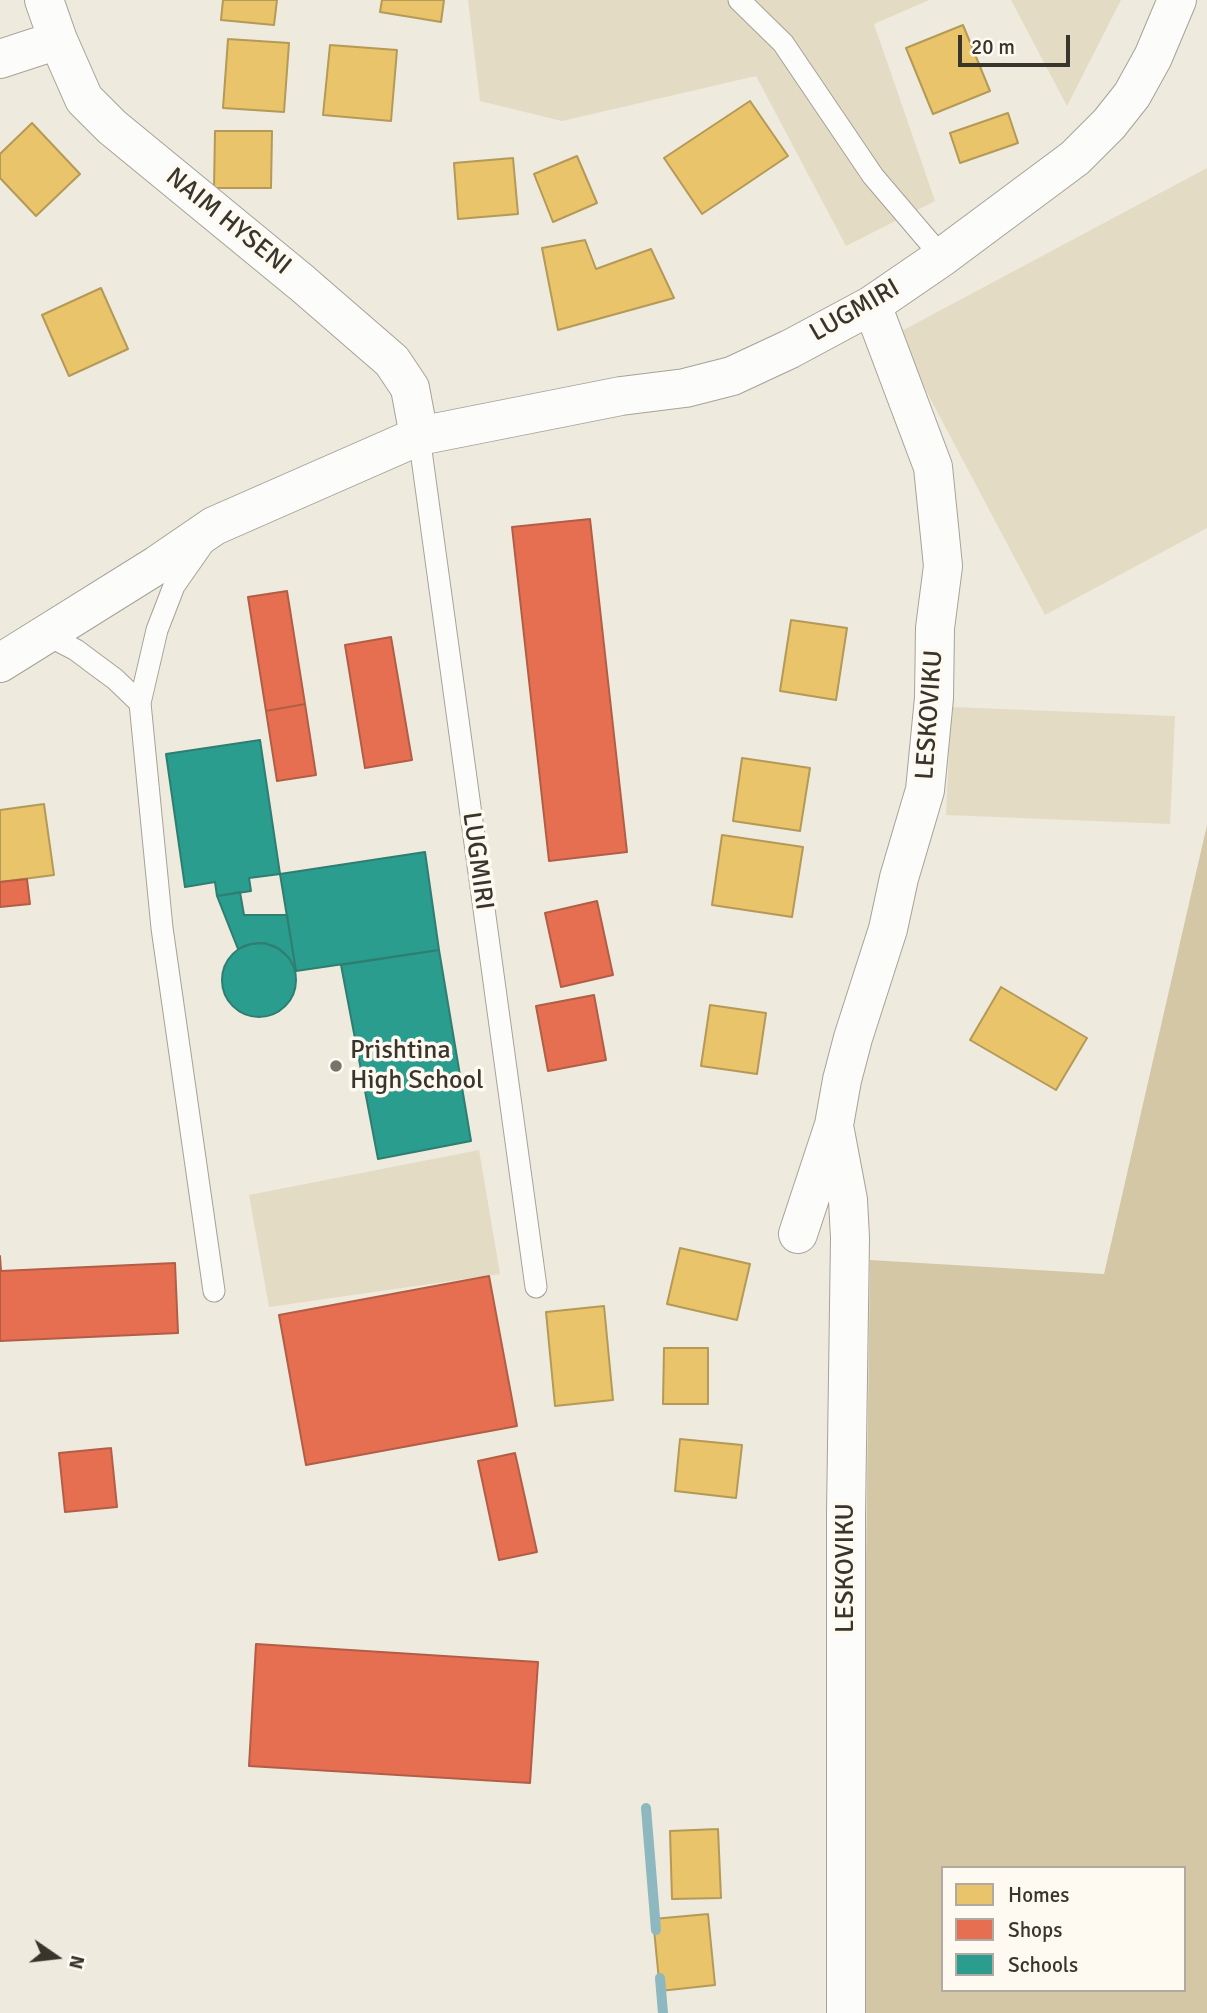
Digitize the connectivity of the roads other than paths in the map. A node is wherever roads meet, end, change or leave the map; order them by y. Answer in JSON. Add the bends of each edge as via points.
{"nodes":[{"id":1,"x":44,"y":0,"type":"edge"},
{"id":2,"x":739,"y":0,"type":"edge"},
{"id":3,"x":1177,"y":0,"type":"edge"},
{"id":4,"x":58,"y":40,"type":"junction"},
{"id":5,"x":0,"y":59,"type":"edge"},
{"id":6,"x":942,"y":257,"type":"junction"},
{"id":7,"x":872,"y":305,"type":"junction"},
{"id":8,"x":419,"y":436,"type":"junction"},
{"id":9,"x":214,"y":526,"type":"junction"},
{"id":10,"x":45,"y":634,"type":"junction"},
{"id":11,"x":0,"y":663,"type":"edge"},
{"id":12,"x":139,"y":703,"type":"junction"},
{"id":13,"x":834,"y":1125,"type":"junction"},
{"id":14,"x":798,"y":1234,"type":"dead end"},
{"id":15,"x":536,"y":1287,"type":"dead end"},
{"id":16,"x":214,"y":1291,"type":"dead end"},
{"id":17,"x":846,"y":2013,"type":"edge"}],
"edges":[{"from":1,"to":4,"type":"street","name":"NAIM HYSENI"},
{"from":2,"to":6,"type":"lane","via":[[783,43],[873,176]]},
{"from":3,"to":6,"type":"street","name":"LUGMIRI","via":[[1148,66],[1109,124],[1075,158]]},
{"from":4,"to":5,"type":"street"},
{"from":4,"to":8,"type":"street","name":"NAIM HYSENI","via":[[84,99],[112,127],[392,361],[410,388]]},
{"from":6,"to":7,"type":"street","name":"LUGMIRI"},
{"from":7,"to":8,"type":"street","name":"LUGMIRI","via":[[732,376]]},
{"from":7,"to":13,"type":"street","name":"LESKOVIKU","via":[[933,467],[943,566],[925,790],[853,1038]]},
{"from":8,"to":9,"type":"street","name":"LUGMIRI"},
{"from":8,"to":15,"type":"lane","name":"LUGMIRI"},
{"from":9,"to":10,"type":"street","name":"LUGMIRI"},
{"from":9,"to":12,"type":"lane","via":[[174,586],[157,630]]},
{"from":10,"to":11,"type":"street","name":"LUGMIRI"},
{"from":10,"to":12,"type":"lane","via":[[106,672]]},
{"from":12,"to":16,"type":"lane","via":[[162,929]]},
{"from":13,"to":14,"type":"street","name":"LESKOVIKU"},
{"from":13,"to":17,"type":"street","name":"LESKOVIKU","via":[[850,1238]]}]}
